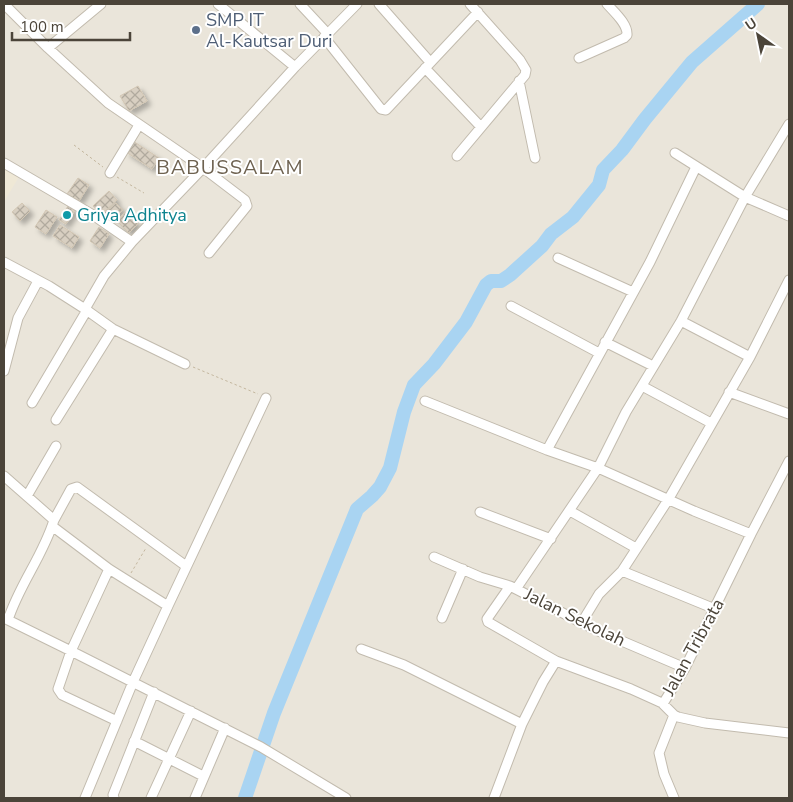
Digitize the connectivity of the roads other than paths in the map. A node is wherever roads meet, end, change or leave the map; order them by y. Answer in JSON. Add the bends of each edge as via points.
{"nodes":[{"id":1,"x":4,"y":4,"type":"edge"},
{"id":2,"x":102,"y":4,"type":"edge"},
{"id":3,"x":218,"y":4,"type":"edge"},
{"id":4,"x":300,"y":4,"type":"edge"},
{"id":5,"x":357,"y":4,"type":"edge"},
{"id":6,"x":379,"y":4,"type":"edge"},
{"id":7,"x":470,"y":4,"type":"edge"},
{"id":8,"x":607,"y":4,"type":"edge"},
{"id":9,"x":478,"y":12,"type":"junction"},
{"id":10,"x":326,"y":35,"type":"junction"},
{"id":11,"x":48,"y":48,"type":"junction"},
{"id":12,"x":579,"y":58,"type":"dead end"},
{"id":13,"x":428,"y":65,"type":"junction"},
{"id":14,"x":295,"y":67,"type":"junction"},
{"id":15,"x":520,"y":81,"type":"junction"},
{"id":16,"x":789,"y":124,"type":"edge"},
{"id":17,"x":139,"y":125,"type":"junction"},
{"id":18,"x":480,"y":127,"type":"junction"},
{"id":19,"x":675,"y":153,"type":"dead end"},
{"id":20,"x":457,"y":156,"type":"dead end"},
{"id":21,"x":535,"y":158,"type":"dead end"},
{"id":22,"x":4,"y":163,"type":"edge"},
{"id":23,"x":696,"y":167,"type":"junction"},
{"id":24,"x":203,"y":168,"type":"junction"},
{"id":25,"x":110,"y":173,"type":"dead end"},
{"id":26,"x":744,"y":197,"type":"junction"},
{"id":27,"x":789,"y":216,"type":"edge"},
{"id":28,"x":132,"y":242,"type":"junction"},
{"id":29,"x":208,"y":253,"type":"dead end"},
{"id":30,"x":558,"y":258,"type":"dead end"},
{"id":31,"x":4,"y":262,"type":"edge"},
{"id":32,"x":789,"y":280,"type":"edge"},
{"id":33,"x":38,"y":281,"type":"junction"},
{"id":34,"x":633,"y":292,"type":"junction"},
{"id":35,"x":511,"y":306,"type":"dead end"},
{"id":36,"x":86,"y":309,"type":"junction"},
{"id":37,"x":681,"y":321,"type":"junction"},
{"id":38,"x":113,"y":329,"type":"junction"},
{"id":39,"x":605,"y":342,"type":"junction"},
{"id":40,"x":599,"y":353,"type":"junction"},
{"id":41,"x":750,"y":357,"type":"junction"},
{"id":42,"x":185,"y":364,"type":"road end"},
{"id":43,"x":653,"y":366,"type":"junction"},
{"id":44,"x":4,"y":371,"type":"edge"},
{"id":45,"x":642,"y":386,"type":"junction"},
{"id":46,"x":729,"y":392,"type":"junction"},
{"id":47,"x":266,"y":398,"type":"road end"},
{"id":48,"x":425,"y":401,"type":"dead end"},
{"id":49,"x":32,"y":404,"type":"dead end"},
{"id":50,"x":789,"y":414,"type":"edge"},
{"id":51,"x":56,"y":420,"type":"dead end"},
{"id":52,"x":711,"y":423,"type":"junction"},
{"id":53,"x":56,"y":446,"type":"dead end"},
{"id":54,"x":547,"y":450,"type":"junction"},
{"id":55,"x":789,"y":462,"type":"edge"},
{"id":56,"x":598,"y":468,"type":"junction"},
{"id":57,"x":4,"y":476,"type":"edge"},
{"id":58,"x":27,"y":496,"type":"junction"},
{"id":59,"x":668,"y":500,"type":"junction"},
{"id":60,"x":480,"y":512,"type":"dead end"},
{"id":61,"x":570,"y":512,"type":"junction"},
{"id":62,"x":53,"y":523,"type":"junction"},
{"id":63,"x":751,"y":534,"type":"junction"},
{"id":64,"x":551,"y":539,"type":"junction"},
{"id":65,"x":636,"y":548,"type":"junction"},
{"id":66,"x":434,"y":557,"type":"dead end"},
{"id":67,"x":186,"y":566,"type":"junction"},
{"id":68,"x":109,"y":569,"type":"junction"},
{"id":69,"x":463,"y":570,"type":"junction"},
{"id":70,"x":622,"y":570,"type":"junction"},
{"id":71,"x":513,"y":588,"type":"junction"},
{"id":72,"x":168,"y":606,"type":"junction"},
{"id":73,"x":715,"y":609,"type":"junction"},
{"id":74,"x":442,"y":618,"type":"dead end"},
{"id":75,"x":6,"y":619,"type":"edge"},
{"id":76,"x":582,"y":622,"type":"junction"},
{"id":77,"x":361,"y":649,"type":"dead end"},
{"id":78,"x":71,"y":651,"type":"junction"},
{"id":79,"x":556,"y":661,"type":"junction"},
{"id":80,"x":685,"y":668,"type":"junction"},
{"id":81,"x":133,"y":682,"type":"junction"},
{"id":82,"x":154,"y":692,"type":"junction"},
{"id":83,"x":662,"y":703,"type":"junction"},
{"id":84,"x":191,"y":711,"type":"junction"},
{"id":85,"x":674,"y":715,"type":"junction"},
{"id":86,"x":117,"y":721,"type":"junction"},
{"id":87,"x":522,"y":724,"type":"junction"},
{"id":88,"x":224,"y":728,"type":"junction"},
{"id":89,"x":789,"y":733,"type":"edge"},
{"id":90,"x":134,"y":741,"type":"junction"},
{"id":91,"x":168,"y":759,"type":"junction"},
{"id":92,"x":203,"y":776,"type":"junction"},
{"id":93,"x":85,"y":798,"type":"edge"},
{"id":94,"x":114,"y":798,"type":"edge"},
{"id":95,"x":151,"y":798,"type":"edge"},
{"id":96,"x":195,"y":798,"type":"edge"},
{"id":97,"x":346,"y":798,"type":"edge"},
{"id":98,"x":496,"y":798,"type":"edge"},
{"id":99,"x":674,"y":798,"type":"edge"}],
"edges":[{"from":1,"to":11,"type":"street"},
{"from":2,"to":11,"type":"street"},
{"from":3,"to":14,"type":"street"},
{"from":4,"to":10,"type":"street"},
{"from":5,"to":10,"type":"street"},
{"from":6,"to":13,"type":"street"},
{"from":7,"to":9,"type":"street"},
{"from":8,"to":12,"type":"street","via":[[622,21],[627,35]]},
{"from":9,"to":13,"type":"street"},
{"from":9,"to":15,"type":"street","via":[[525,66],[526,73]]},
{"from":10,"to":13,"type":"street","via":[[383,110],[388,109]]},
{"from":10,"to":14,"type":"street"},
{"from":11,"to":17,"type":"street","via":[[108,103]]},
{"from":13,"to":18,"type":"street"},
{"from":14,"to":24,"type":"street"},
{"from":15,"to":18,"type":"street"},
{"from":15,"to":21,"type":"street"},
{"from":16,"to":26,"type":"street"},
{"from":17,"to":24,"type":"street"},
{"from":17,"to":25,"type":"street"},
{"from":18,"to":20,"type":"street"},
{"from":19,"to":23,"type":"street"},
{"from":22,"to":28,"type":"street"},
{"from":23,"to":26,"type":"street"},
{"from":23,"to":34,"type":"street"},
{"from":24,"to":28,"type":"street"},
{"from":24,"to":29,"type":"street","via":[[239,194],[247,205]]},
{"from":26,"to":27,"type":"street"},
{"from":26,"to":37,"type":"street"},
{"from":28,"to":36,"type":"street","via":[[104,276]]},
{"from":30,"to":34,"type":"street"},
{"from":31,"to":33,"type":"street"},
{"from":32,"to":41,"type":"street"},
{"from":33,"to":36,"type":"street"},
{"from":33,"to":44,"type":"street","via":[[18,318]]},
{"from":34,"to":39,"type":"street"},
{"from":35,"to":40,"type":"street"},
{"from":36,"to":38,"type":"street"},
{"from":36,"to":49,"type":"street"},
{"from":37,"to":41,"type":"street"},
{"from":37,"to":43,"type":"street"},
{"from":38,"to":42,"type":"street"},
{"from":38,"to":51,"type":"street"},
{"from":39,"to":40,"type":"street"},
{"from":39,"to":43,"type":"street"},
{"from":40,"to":54,"type":"street"},
{"from":41,"to":46,"type":"street"},
{"from":43,"to":45,"type":"street"},
{"from":45,"to":52,"type":"street"},
{"from":45,"to":56,"type":"street"},
{"from":46,"to":50,"type":"street"},
{"from":46,"to":52,"type":"street"},
{"from":47,"to":67,"type":"street"},
{"from":48,"to":54,"type":"street"},
{"from":52,"to":59,"type":"street"},
{"from":53,"to":58,"type":"street"},
{"from":54,"to":56,"type":"street"},
{"from":55,"to":63,"type":"street","name":"Jalan Tribrata"},
{"from":56,"to":59,"type":"street"},
{"from":56,"to":61,"type":"street"},
{"from":57,"to":58,"type":"street"},
{"from":58,"to":62,"type":"street"},
{"from":59,"to":63,"type":"street"},
{"from":59,"to":65,"type":"street"},
{"from":60,"to":64,"type":"street"},
{"from":61,"to":64,"type":"street"},
{"from":61,"to":65,"type":"street"},
{"from":62,"to":67,"type":"street","via":[[71,489],[77,487]]},
{"from":62,"to":68,"type":"street"},
{"from":62,"to":75,"type":"street"},
{"from":63,"to":73,"type":"street","name":"Jalan Tribrata"},
{"from":64,"to":71,"type":"street"},
{"from":65,"to":70,"type":"street"},
{"from":66,"to":69,"type":"street","name":"Jalan Sekolah"},
{"from":67,"to":72,"type":"street"},
{"from":68,"to":72,"type":"street"},
{"from":68,"to":78,"type":"street"},
{"from":69,"to":71,"type":"street","name":"Jalan Sekolah"},
{"from":69,"to":74,"type":"street"},
{"from":70,"to":73,"type":"street"},
{"from":70,"to":76,"type":"street","via":[[599,594]]},
{"from":71,"to":76,"type":"street","name":"Jalan Sekolah"},
{"from":71,"to":79,"type":"street","name":"Jalan Tribrata","via":[[491,612],[488,622]]},
{"from":72,"to":81,"type":"street"},
{"from":73,"to":80,"type":"street","name":"Jalan Tribrata"},
{"from":75,"to":78,"type":"street"},
{"from":76,"to":80,"type":"street","name":"Jalan Sekolah"},
{"from":77,"to":87,"type":"street","via":[[404,664]]},
{"from":78,"to":81,"type":"street"},
{"from":78,"to":86,"type":"street","via":[[58,684],[60,692]]},
{"from":79,"to":83,"type":"street","name":"Jalan Tribrata"},
{"from":79,"to":87,"type":"street"},
{"from":80,"to":83,"type":"street","name":"Jalan Tribrata"},
{"from":81,"to":82,"type":"street"},
{"from":81,"to":86,"type":"street"},
{"from":82,"to":84,"type":"street"},
{"from":82,"to":90,"type":"street"},
{"from":83,"to":85,"type":"street"},
{"from":84,"to":88,"type":"street"},
{"from":84,"to":91,"type":"street"},
{"from":85,"to":89,"type":"street","via":[[705,723]]},
{"from":85,"to":99,"type":"street","via":[[659,753]]},
{"from":86,"to":93,"type":"street"},
{"from":87,"to":98,"type":"street"},
{"from":88,"to":92,"type":"street"},
{"from":88,"to":97,"type":"street"},
{"from":90,"to":91,"type":"street"},
{"from":90,"to":94,"type":"street"},
{"from":91,"to":92,"type":"street"},
{"from":91,"to":95,"type":"street"},
{"from":92,"to":96,"type":"street"}]}
